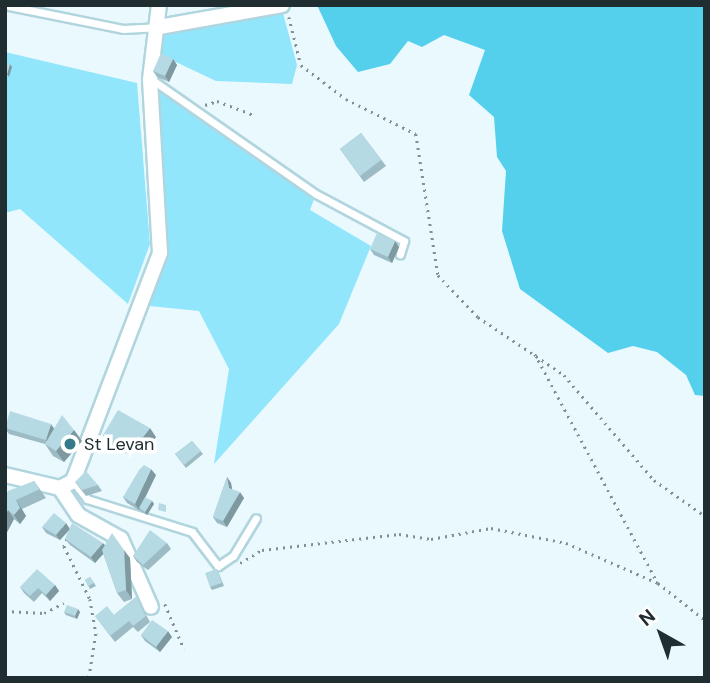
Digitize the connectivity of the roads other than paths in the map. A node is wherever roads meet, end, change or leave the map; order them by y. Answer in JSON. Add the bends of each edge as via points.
{"nodes":[{"id":1,"x":159,"y":5,"type":"edge"},
{"id":2,"x":282,"y":5,"type":"edge"},
{"id":3,"x":9,"y":6,"type":"edge"},
{"id":4,"x":159,"y":27,"type":"junction"},
{"id":5,"x":150,"y":79,"type":"junction"},
{"id":6,"x":400,"y":254,"type":"dead end"},
{"id":7,"x":5,"y":475,"type":"edge"},
{"id":8,"x":67,"y":484,"type":"junction"},
{"id":9,"x":256,"y":518,"type":"dead end"},
{"id":10,"x":151,"y":607,"type":"dead end"}],
"edges":[{"from":1,"to":4,"type":"street"},
{"from":2,"to":4,"type":"street"},
{"from":3,"to":4,"type":"lane","via":[[122,29]]},
{"from":4,"to":5,"type":"street"},
{"from":5,"to":6,"type":"lane","via":[[316,194],[404,241]]},
{"from":5,"to":8,"type":"street","via":[[160,253]]},
{"from":7,"to":8,"type":"street"},
{"from":8,"to":9,"type":"lane","via":[[87,499],[192,532],[218,566],[233,556]]},
{"from":8,"to":10,"type":"street","via":[[78,515],[121,539]]}]}
